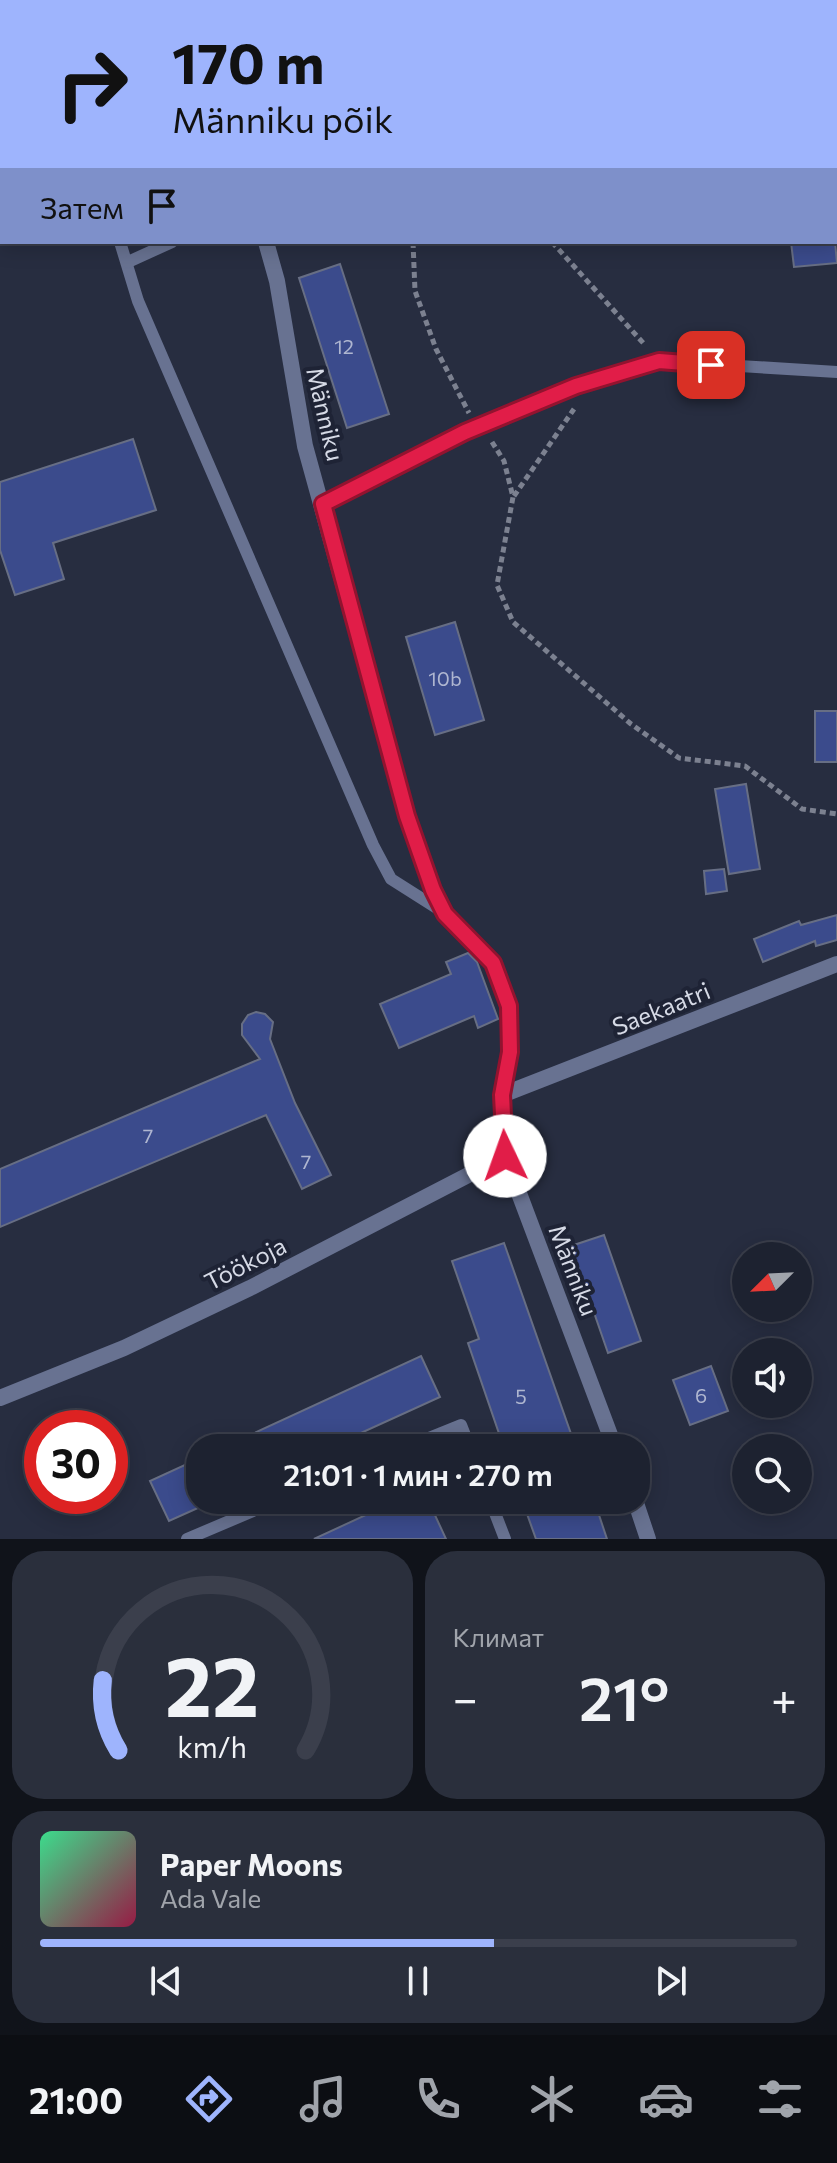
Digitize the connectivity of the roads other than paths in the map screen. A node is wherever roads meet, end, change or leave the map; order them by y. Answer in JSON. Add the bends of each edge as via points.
{"nodes":[{"id":1,"x":121,"y":244,"type":"edge"},
{"id":2,"x":168,"y":244,"type":"edge"},
{"id":3,"x":267,"y":244,"type":"edge"},
{"id":4,"x":128,"y":262,"type":"junction"},
{"id":5,"x":837,"y":372,"type":"edge"},
{"id":6,"x":323,"y":504,"type":"junction"},
{"id":7,"x":445,"y":914,"type":"junction"},
{"id":8,"x":837,"y":964,"type":"edge"},
{"id":9,"x":502,"y":1095,"type":"junction"},
{"id":10,"x":505,"y":1156,"type":"junction"},
{"id":11,"x":0,"y":1398,"type":"edge"},
{"id":12,"x":439,"y":1434,"type":"edge"},
{"id":13,"x":465,"y":1434,"type":"edge"},
{"id":14,"x":610,"y":1434,"type":"edge"},
{"id":15,"x":251,"y":1514,"type":"edge"},
{"id":16,"x":495,"y":1514,"type":"edge"},
{"id":17,"x":640,"y":1514,"type":"edge"},
{"id":18,"x":214,"y":1533,"type":"edge"},
{"id":19,"x":187,"y":1539,"type":"edge"},
{"id":20,"x":505,"y":1539,"type":"edge"},
{"id":21,"x":648,"y":1539,"type":"edge"}],
"edges":[{"from":1,"to":4,"type":"lane"},
{"from":2,"to":4,"type":"lane"},
{"from":3,"to":6,"type":"street","name":"Männiku","via":[[305,446]]},
{"from":4,"to":7,"type":"lane","via":[[138,301],[373,845],[391,879]]},
{"from":5,"to":6,"type":"lane","via":[[659,361],[576,386],[475,428]]},
{"from":6,"to":7,"type":"street","name":"Männiku","via":[[407,816]]},
{"from":7,"to":9,"type":"street","name":"Männiku","via":[[493,963],[509,1006],[510,1052]]},
{"from":8,"to":9,"type":"street","name":"Saekaatri"},
{"from":9,"to":10,"type":"street","name":"Männiku"},
{"from":10,"to":11,"type":"street","name":"Töökoja","via":[[138,1342]]},
{"from":10,"to":14,"type":"street","name":"Männiku"},
{"from":12,"to":13,"type":"lane","via":[[461,1425]]},
{"from":15,"to":18,"type":"lane"},
{"from":16,"to":20,"type":"lane"},
{"from":17,"to":21,"type":"street"},
{"from":18,"to":19,"type":"lane"}]}
